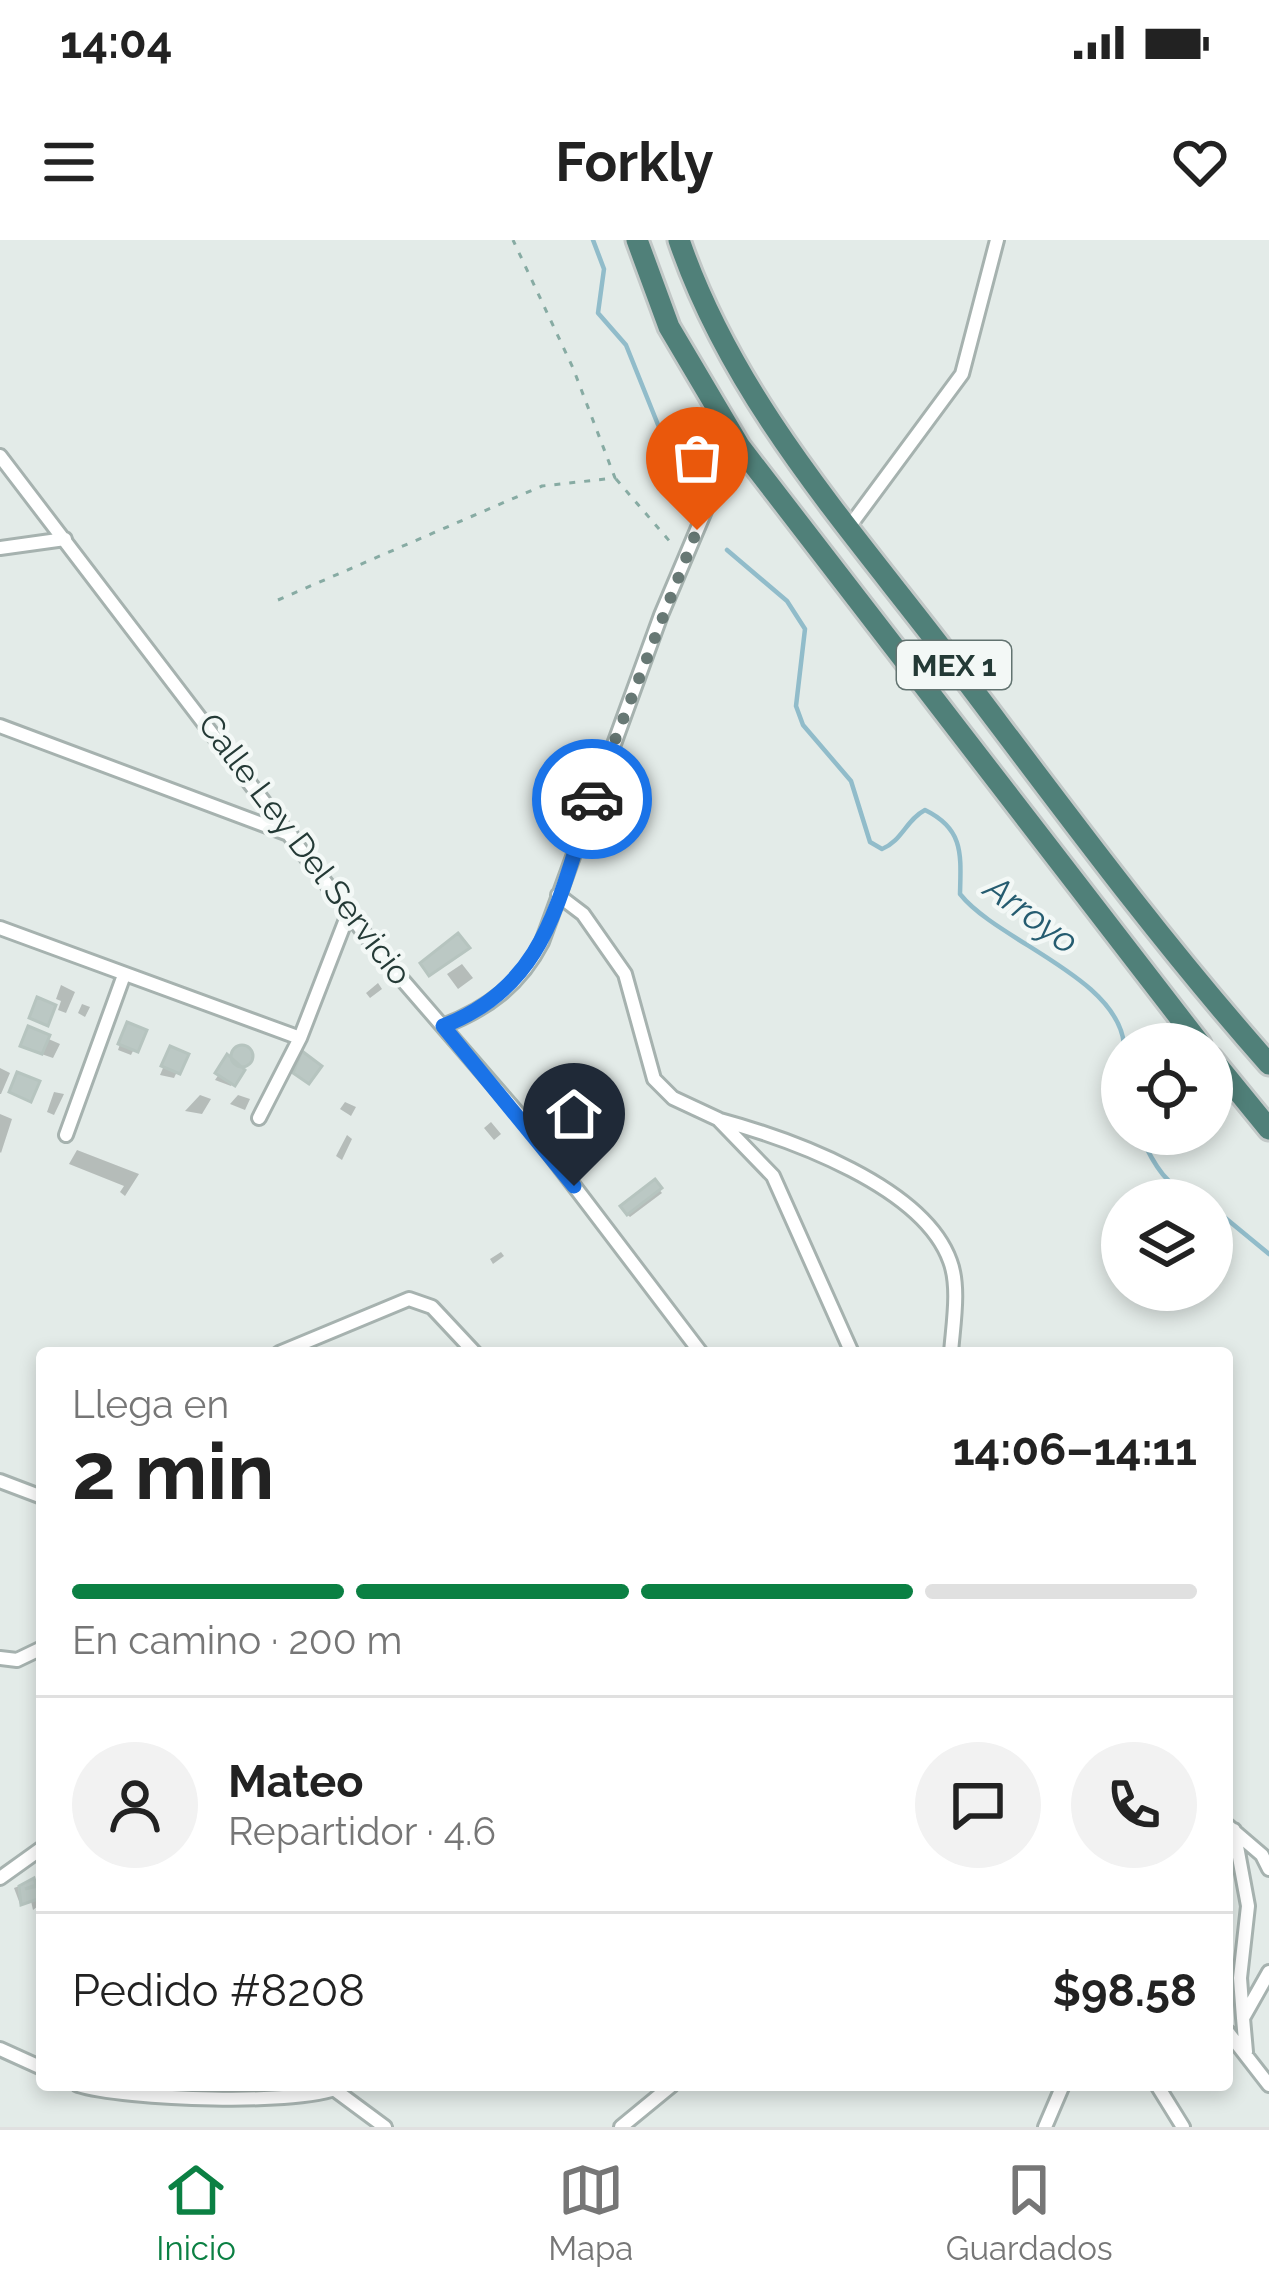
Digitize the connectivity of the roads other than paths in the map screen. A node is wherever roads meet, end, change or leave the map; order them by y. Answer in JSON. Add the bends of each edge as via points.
{"nodes":[{"id":1,"x":637,"y":240,"type":"edge"},
{"id":2,"x":679,"y":240,"type":"edge"},
{"id":3,"x":997,"y":240,"type":"edge"},
{"id":4,"x":740,"y":448,"type":"junction"},
{"id":5,"x":0,"y":456,"type":"edge"},
{"id":6,"x":849,"y":527,"type":"junction"},
{"id":7,"x":65,"y":539,"type":"junction"},
{"id":8,"x":0,"y":548,"type":"edge"},
{"id":9,"x":0,"y":726,"type":"edge"},
{"id":10,"x":292,"y":836,"type":"junction"},
{"id":11,"x":558,"y":895,"type":"junction"},
{"id":12,"x":350,"y":909,"type":"junction"},
{"id":13,"x":0,"y":928,"type":"edge"},
{"id":14,"x":124,"y":975,"type":"junction"},
{"id":15,"x":1184,"y":1023,"type":"edge"},
{"id":16,"x":443,"y":1026,"type":"junction"},
{"id":17,"x":300,"y":1038,"type":"junction"},
{"id":18,"x":1269,"y":1064,"type":"edge"},
{"id":19,"x":1233,"y":1085,"type":"edge"},
{"id":20,"x":259,"y":1118,"type":"dead end"},
{"id":21,"x":718,"y":1119,"type":"junction"},
{"id":22,"x":1269,"y":1129,"type":"edge"},
{"id":23,"x":66,"y":1135,"type":"dead end"},
{"id":24,"x":293,"y":1347,"type":"edge"},
{"id":25,"x":469,"y":1347,"type":"edge"},
{"id":26,"x":696,"y":1347,"type":"edge"},
{"id":27,"x":848,"y":1347,"type":"edge"},
{"id":28,"x":951,"y":1347,"type":"edge"},
{"id":29,"x":0,"y":1480,"type":"edge"},
{"id":30,"x":36,"y":1495,"type":"edge"},
{"id":31,"x":36,"y":1651,"type":"edge"},
{"id":32,"x":0,"y":1658,"type":"edge"},
{"id":33,"x":1233,"y":1830,"type":"edge"},
{"id":34,"x":1233,"y":1840,"type":"edge"},
{"id":35,"x":36,"y":1852,"type":"edge"},
{"id":36,"x":1269,"y":1869,"type":"edge"},
{"id":37,"x":0,"y":1878,"type":"edge"},
{"id":38,"x":1269,"y":1972,"type":"edge"},
{"id":39,"x":1243,"y":2018,"type":"junction"},
{"id":40,"x":1233,"y":2038,"type":"edge"},
{"id":41,"x":0,"y":2048,"type":"edge"},
{"id":42,"x":1246,"y":2052,"type":"junction"},
{"id":43,"x":36,"y":2060,"type":"edge"},
{"id":44,"x":1269,"y":2086,"type":"edge"},
{"id":45,"x":114,"y":2091,"type":"edge"},
{"id":46,"x":320,"y":2091,"type":"edge"},
{"id":47,"x":343,"y":2091,"type":"edge"},
{"id":48,"x":665,"y":2091,"type":"edge"},
{"id":49,"x":1061,"y":2091,"type":"edge"},
{"id":50,"x":1160,"y":2091,"type":"edge"},
{"id":51,"x":385,"y":2127,"type":"edge"},
{"id":52,"x":622,"y":2127,"type":"edge"},
{"id":53,"x":1046,"y":2127,"type":"edge"},
{"id":54,"x":1183,"y":2127,"type":"edge"}],
"edges":[{"from":1,"to":4,"type":"highway","number":"MEX 1","via":[[669,327]]},
{"from":2,"to":6,"type":"highway","number":"MEX 1","via":[[743,380]]},
{"from":3,"to":6,"type":"street","via":[[962,374]]},
{"from":4,"to":11,"type":"street","via":[[686,557]]},
{"from":4,"to":15,"type":"highway","number":"MEX 1"},
{"from":5,"to":7,"type":"street","name":"Calle Ley Del Servicio"},
{"from":6,"to":18,"type":"highway","number":"MEX 1","via":[[1073,826]]},
{"from":7,"to":8,"type":"street"},
{"from":7,"to":10,"type":"street","name":"Calle Ley Del Servicio"},
{"from":9,"to":10,"type":"street"},
{"from":10,"to":12,"type":"street","name":"Calle Ley Del Servicio"},
{"from":11,"to":16,"type":"street","via":[[517,981]]},
{"from":11,"to":21,"type":"street","via":[[583,914],[625,974],[654,1079],[673,1098]]},
{"from":12,"to":16,"type":"street","name":"Calle Ley Del Servicio"},
{"from":12,"to":17,"type":"street"},
{"from":13,"to":14,"type":"street"},
{"from":14,"to":17,"type":"street"},
{"from":14,"to":23,"type":"street"},
{"from":16,"to":26,"type":"street","name":"Calle Ley Del Servicio"},
{"from":17,"to":20,"type":"street"},
{"from":19,"to":22,"type":"highway"},
{"from":21,"to":27,"type":"street","via":[[772,1176]]},
{"from":21,"to":28,"type":"street","via":[[768,1132],[866,1178],[921,1217],[952,1264]]},
{"from":24,"to":25,"type":"street","via":[[409,1299],[432,1307]]},
{"from":29,"to":30,"type":"street"},
{"from":31,"to":32,"type":"street"},
{"from":33,"to":36,"type":"street"},
{"from":34,"to":39,"type":"street","via":[[1248,1906]]},
{"from":35,"to":37,"type":"street"},
{"from":38,"to":39,"type":"street"},
{"from":39,"to":42,"type":"street"},
{"from":40,"to":42,"type":"street"},
{"from":41,"to":43,"type":"street"},
{"from":42,"to":44,"type":"street"},
{"from":45,"to":46,"type":"street"},
{"from":47,"to":51,"type":"street"},
{"from":48,"to":52,"type":"street"},
{"from":49,"to":53,"type":"street"},
{"from":50,"to":54,"type":"street"}]}
